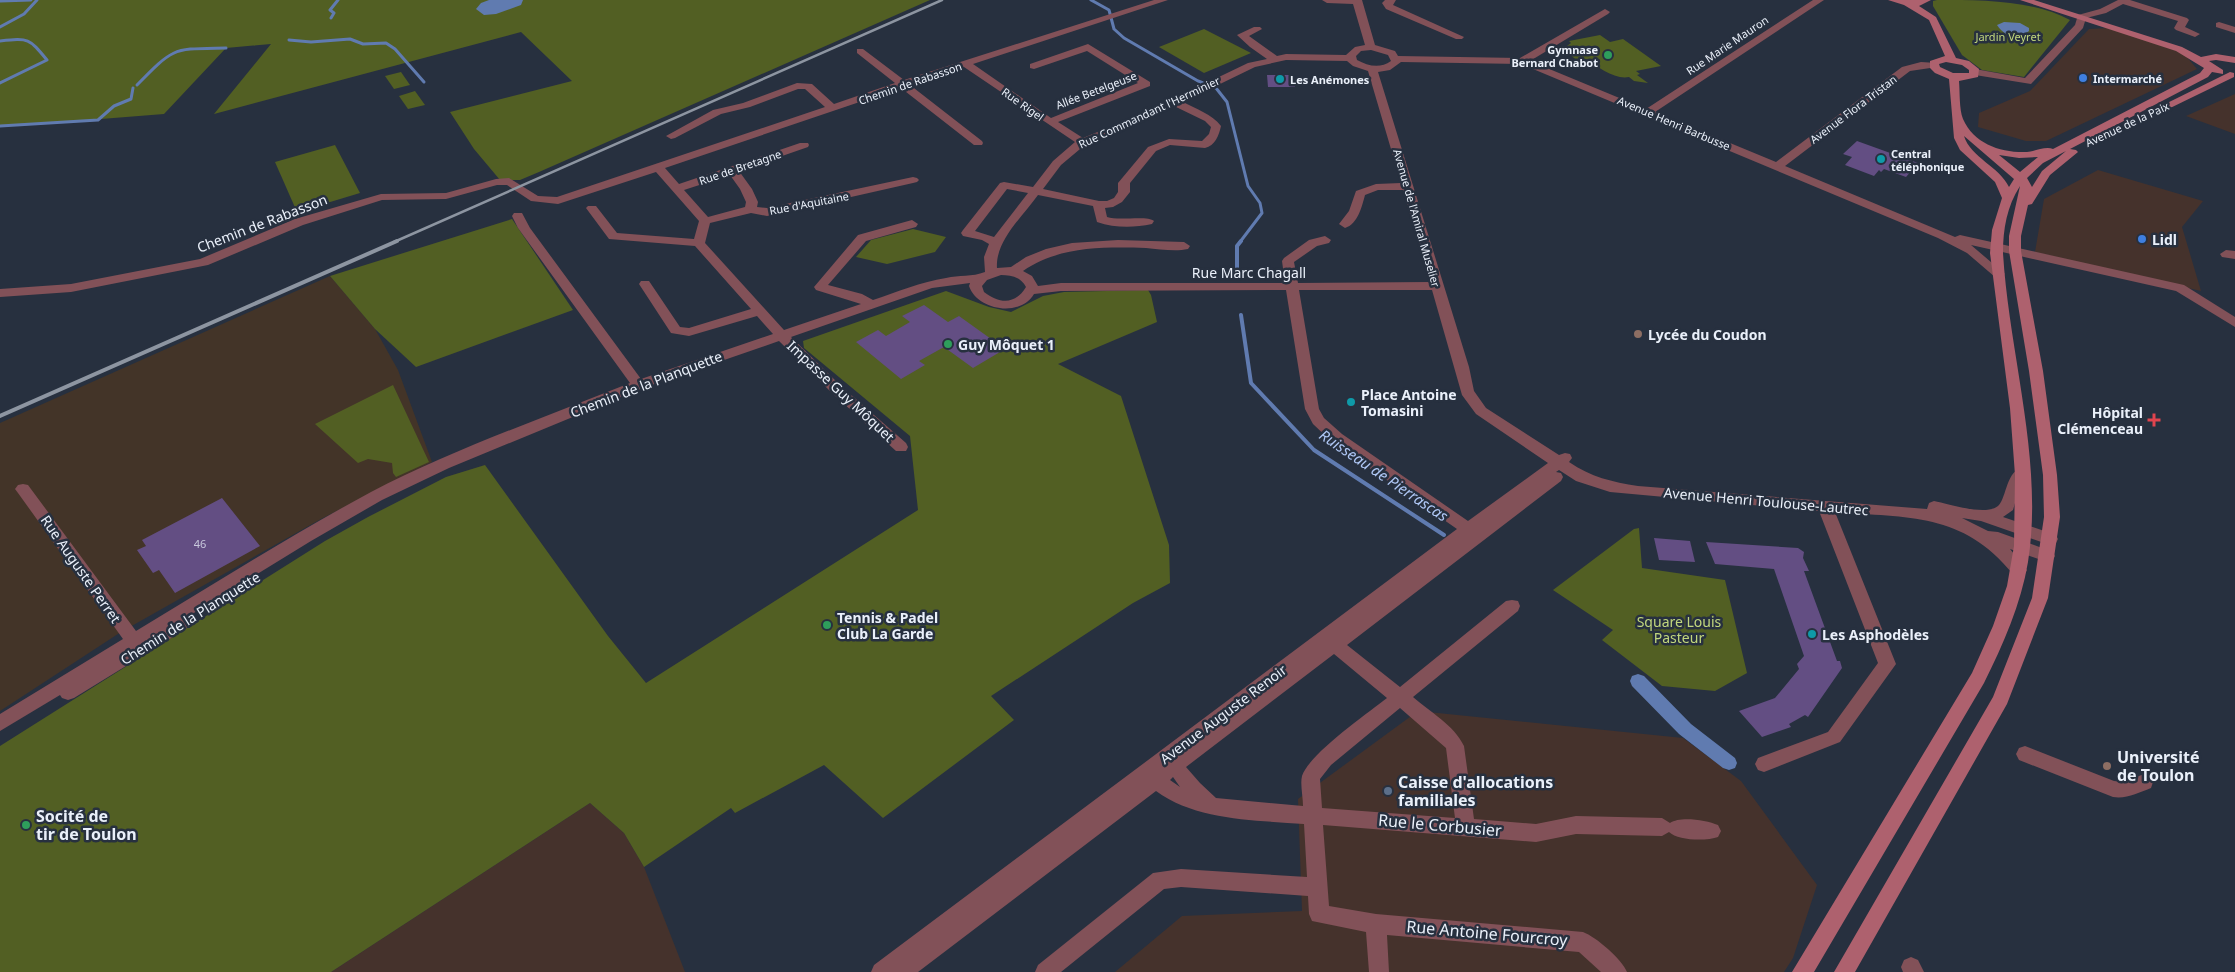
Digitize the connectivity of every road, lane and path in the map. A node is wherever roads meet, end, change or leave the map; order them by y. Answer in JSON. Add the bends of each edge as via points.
{"nodes":[{"id":1,"x":1162,"y":0,"type":"edge"},
{"id":2,"x":1327,"y":0,"type":"edge"},
{"id":3,"x":1357,"y":0,"type":"edge"},
{"id":4,"x":1391,"y":0,"type":"edge"},
{"id":5,"x":1819,"y":0,"type":"edge"},
{"id":6,"x":1893,"y":0,"type":"edge"},
{"id":7,"x":2025,"y":0,"type":"edge"},
{"id":8,"x":2035,"y":0,"type":"edge"},
{"id":9,"x":1924,"y":1,"type":"edge"},
{"id":10,"x":2124,"y":1,"type":"edge"},
{"id":11,"x":1906,"y":3,"type":"junction"},
{"id":12,"x":1604,"y":12,"type":"dead end"},
{"id":13,"x":1927,"y":14,"type":"junction"},
{"id":14,"x":2101,"y":18,"type":"junction"},
{"id":15,"x":2082,"y":19,"type":"junction"},
{"id":16,"x":2219,"y":25,"type":"dead end"},
{"id":17,"x":1258,"y":29,"type":"dead end"},
{"id":18,"x":2235,"y":30,"type":"edge"},
{"id":19,"x":2195,"y":34,"type":"dead end"},
{"id":20,"x":1459,"y":37,"type":"dead end"},
{"id":21,"x":1371,"y":47,"type":"junction"},
{"id":22,"x":860,"y":51,"type":"dead end"},
{"id":23,"x":2216,"y":57,"type":"junction"},
{"id":24,"x":1351,"y":58,"type":"junction"},
{"id":25,"x":1274,"y":59,"type":"junction"},
{"id":26,"x":1396,"y":59,"type":"junction"},
{"id":27,"x":1952,"y":60,"type":"junction"},
{"id":28,"x":2234,"y":60,"type":"edge"},
{"id":29,"x":1522,"y":61,"type":"junction"},
{"id":30,"x":966,"y":64,"type":"junction"},
{"id":31,"x":2207,"y":65,"type":"junction"},
{"id":32,"x":1034,"y":66,"type":"dead end"},
{"id":33,"x":1933,"y":66,"type":"junction"},
{"id":34,"x":1372,"y":69,"type":"junction"},
{"id":35,"x":1975,"y":72,"type":"junction"},
{"id":36,"x":2232,"y":75,"type":"edge"},
{"id":37,"x":1954,"y":76,"type":"junction"},
{"id":38,"x":902,"y":86,"type":"junction"},
{"id":39,"x":1174,"y":102,"type":"junction"},
{"id":40,"x":833,"y":108,"type":"junction"},
{"id":41,"x":1648,"y":112,"type":"junction"},
{"id":42,"x":1959,"y":120,"type":"junction"},
{"id":43,"x":1049,"y":122,"type":"junction"},
{"id":44,"x":671,"y":136,"type":"dead end"},
{"id":45,"x":1082,"y":142,"type":"junction"},
{"id":46,"x":978,"y":143,"type":"dead end"},
{"id":47,"x":1978,"y":144,"type":"junction"},
{"id":48,"x":2070,"y":144,"type":"junction"},
{"id":49,"x":804,"y":145,"type":"dead end"},
{"id":50,"x":1778,"y":166,"type":"junction"},
{"id":51,"x":658,"y":167,"type":"junction"},
{"id":52,"x":732,"y":170,"type":"junction"},
{"id":53,"x":2020,"y":178,"type":"junction"},
{"id":54,"x":913,"y":180,"type":"dead end"},
{"id":55,"x":1408,"y":186,"type":"junction"},
{"id":56,"x":677,"y":188,"type":"junction"},
{"id":57,"x":1036,"y":191,"type":"junction"},
{"id":58,"x":2008,"y":198,"type":"junction"},
{"id":59,"x":1099,"y":204,"type":"junction"},
{"id":60,"x":592,"y":208,"type":"dead end"},
{"id":61,"x":750,"y":209,"type":"junction"},
{"id":62,"x":2022,"y":213,"type":"junction"},
{"id":63,"x":518,"y":216,"type":"dead end"},
{"id":64,"x":705,"y":221,"type":"junction"},
{"id":65,"x":1148,"y":221,"type":"dead end"},
{"id":66,"x":912,"y":224,"type":"dead end"},
{"id":67,"x":1345,"y":224,"type":"dead end"},
{"id":68,"x":1998,"y":230,"type":"junction"},
{"id":69,"x":1942,"y":235,"type":"junction"},
{"id":70,"x":1325,"y":240,"type":"dead end"},
{"id":71,"x":1962,"y":240,"type":"junction"},
{"id":72,"x":699,"y":243,"type":"junction"},
{"id":73,"x":995,"y":246,"type":"junction"},
{"id":74,"x":1184,"y":246,"type":"dead end"},
{"id":75,"x":1971,"y":250,"type":"junction"},
{"id":76,"x":1997,"y":251,"type":"junction"},
{"id":77,"x":2015,"y":254,"type":"junction"},
{"id":78,"x":1011,"y":271,"type":"junction"},
{"id":79,"x":1999,"y":274,"type":"junction"},
{"id":80,"x":986,"y":276,"type":"junction"},
{"id":81,"x":645,"y":284,"type":"dead end"},
{"id":82,"x":1437,"y":286,"type":"junction"},
{"id":83,"x":1031,"y":287,"type":"junction"},
{"id":84,"x":1291,"y":287,"type":"junction"},
{"id":85,"x":921,"y":290,"type":"junction"},
{"id":86,"x":976,"y":292,"type":"junction"},
{"id":87,"x":0,"y":293,"type":"edge"},
{"id":88,"x":874,"y":305,"type":"junction"},
{"id":89,"x":759,"y":310,"type":"junction"},
{"id":90,"x":2235,"y":323,"type":"edge"},
{"id":91,"x":781,"y":335,"type":"junction"},
{"id":92,"x":638,"y":385,"type":"junction"},
{"id":93,"x":901,"y":447,"type":"dead end"},
{"id":94,"x":1567,"y":463,"type":"junction"},
{"id":95,"x":2023,"y":473,"type":"junction"},
{"id":96,"x":24,"y":489,"type":"dead end"},
{"id":97,"x":1825,"y":506,"type":"junction"},
{"id":98,"x":1979,"y":523,"type":"junction"},
{"id":99,"x":1473,"y":533,"type":"junction"},
{"id":100,"x":2021,"y":537,"type":"junction"},
{"id":101,"x":2049,"y":547,"type":"junction"},
{"id":102,"x":2019,"y":570,"type":"junction"},
{"id":103,"x":1512,"y":606,"type":"dead end"},
{"id":104,"x":1330,"y":641,"type":"junction"},
{"id":105,"x":136,"y":645,"type":"junction"},
{"id":106,"x":1401,"y":697,"type":"junction"},
{"id":107,"x":0,"y":724,"type":"edge"},
{"id":108,"x":0,"y":734,"type":"edge"},
{"id":109,"x":2025,"y":754,"type":"dead end"},
{"id":110,"x":1172,"y":761,"type":"junction"},
{"id":111,"x":1764,"y":764,"type":"dead end"},
{"id":112,"x":1151,"y":776,"type":"junction"},
{"id":113,"x":2144,"y":782,"type":"dead end"},
{"id":114,"x":1217,"y":806,"type":"junction"},
{"id":115,"x":1314,"y":815,"type":"junction"},
{"id":116,"x":1465,"y":826,"type":"junction"},
{"id":117,"x":1711,"y":831,"type":"dead end"},
{"id":118,"x":1317,"y":887,"type":"junction"},
{"id":119,"x":1376,"y":924,"type":"junction"},
{"id":120,"x":881,"y":972,"type":"edge"},
{"id":121,"x":901,"y":972,"type":"edge"},
{"id":122,"x":1045,"y":972,"type":"edge"},
{"id":123,"x":1379,"y":972,"type":"edge"},
{"id":124,"x":1617,"y":972,"type":"edge"},
{"id":125,"x":1802,"y":972,"type":"edge"},
{"id":126,"x":1844,"y":972,"type":"edge"}],
"edges":[{"from":1,"to":30,"type":"street","name":"Chemin de Rabasson"},
{"from":2,"to":3,"type":"street"},
{"from":3,"to":21,"type":"street"},
{"from":4,"to":20,"type":"street","via":[[1387,3],[1389,7]]},
{"from":5,"to":41,"type":"street","name":"Rue Marie Mauron"},
{"from":6,"to":11,"type":"main road"},
{"from":7,"to":15,"type":"main road"},
{"from":8,"to":15,"type":"main road"},
{"from":9,"to":11,"type":"main road"},
{"from":9,"to":13,"type":"main road"},
{"from":10,"to":14,"type":"street"},
{"from":10,"to":19,"type":"street","via":[[2184,20],[2179,28]]},
{"from":11,"to":13,"type":"main road"},
{"from":12,"to":29,"type":"street"},
{"from":13,"to":27,"type":"main road"},
{"from":14,"to":15,"type":"main road"},
{"from":14,"to":23,"type":"main road"},
{"from":14,"to":31,"type":"main road","via":[[2179,48]]},
{"from":15,"to":35,"type":"street","via":[[2027,82]]},
{"from":16,"to":18,"type":"street"},
{"from":17,"to":25,"type":"street","via":[[1242,35]]},
{"from":21,"to":24,"type":"street","via":[[1358,49]]},
{"from":21,"to":26,"type":"street","via":[[1388,51]]},
{"from":22,"to":38,"type":"street"},
{"from":23,"to":28,"type":"main road"},
{"from":23,"to":31,"type":"main road","name":"Avenue de la Paix","via":[[2206,59]]},
{"from":24,"to":25,"type":"street","name":"Rue Commandant l'Herminier"},
{"from":24,"to":34,"type":"street","via":[[1356,64]]},
{"from":25,"to":39,"type":"street","name":"Rue Commandant l'Herminier","via":[[1252,65]]},
{"from":26,"to":29,"type":"street","name":"Avenue Henri Barbusse"},
{"from":26,"to":34,"type":"street","via":[[1391,67]]},
{"from":27,"to":33,"type":"main road","via":[[1936,61]]},
{"from":27,"to":35,"type":"main road","via":[[1971,66]]},
{"from":29,"to":41,"type":"street","name":"Avenue Henri Barbusse"},
{"from":30,"to":38,"type":"street","name":"Chemin de Rabasson"},
{"from":30,"to":43,"type":"street","name":"Rue Rigel"},
{"from":31,"to":36,"type":"main road"},
{"from":31,"to":48,"type":"main road","name":"Avenue de la Paix","via":[[2204,75]]},
{"from":32,"to":43,"type":"street","name":"Allée Betelgeuse","via":[[1088,47],[1146,84]]},
{"from":33,"to":37,"type":"main road"},
{"from":33,"to":50,"type":"street","name":"Avenue Flora Tristan","via":[[1906,69]]},
{"from":34,"to":55,"type":"street","name":"Avenue de l'Amiral Muselier"},
{"from":35,"to":37,"type":"main road","via":[[1967,77]]},
{"from":36,"to":62,"type":"main road","name":"Avenue de la Paix","via":[[2080,146],[2053,166]]},
{"from":37,"to":42,"type":"main road"},
{"from":38,"to":40,"type":"street","name":"Chemin de Rabasson"},
{"from":38,"to":46,"type":"street"},
{"from":39,"to":45,"type":"street","name":"Rue Commandant l'Herminier"},
{"from":39,"to":59,"type":"street","via":[[1208,119],[1216,126],[1214,135],[1205,145],[1169,142],[1152,149],[1124,184],[1124,192],[1118,200],[1109,205]]},
{"from":40,"to":44,"type":"street","via":[[808,86],[797,86],[717,112]]},
{"from":40,"to":51,"type":"street","name":"Chemin de Rabasson"},
{"from":41,"to":50,"type":"street","name":"Avenue Henri Barbusse"},
{"from":42,"to":47,"type":"main road"},
{"from":42,"to":58,"type":"main road","via":[[1959,138],[1964,148],[2000,180]]},
{"from":43,"to":45,"type":"street","name":"Rue Rigel"},
{"from":45,"to":57,"type":"street","name":"Rue Commandant l'Herminier","via":[[1057,163]]},
{"from":47,"to":48,"type":"main road","via":[[2025,156]]},
{"from":47,"to":53,"type":"main road"},
{"from":48,"to":53,"type":"main road","name":"Avenue de la Paix","via":[[2039,161]]},
{"from":49,"to":52,"type":"street","name":"Rue de Bretagne"},
{"from":50,"to":69,"type":"street","name":"Avenue Henri Barbusse"},
{"from":51,"to":56,"type":"street"},
{"from":51,"to":87,"type":"street","name":"Chemin de Rabasson","via":[[556,198],[535,200],[509,181],[446,196],[381,197],[299,222],[204,262],[71,288]]},
{"from":52,"to":56,"type":"street","name":"Rue de Bretagne"},
{"from":52,"to":61,"type":"street","via":[[752,202]]},
{"from":53,"to":58,"type":"main road","name":"Avenue de la Paix"},
{"from":53,"to":62,"type":"main road","via":[[2027,188]]},
{"from":54,"to":61,"type":"street","name":"Rue d'Aquitaine","via":[[766,212]]},
{"from":55,"to":67,"type":"street","via":[[1376,187],[1360,193]]},
{"from":55,"to":82,"type":"street","name":"Avenue de l'Amiral Muselier"},
{"from":56,"to":64,"type":"street"},
{"from":57,"to":59,"type":"street"},
{"from":57,"to":73,"type":"street","name":"Rue Commandant l'Herminier"},
{"from":57,"to":73,"type":"street","via":[[1004,185],[967,233],[986,237]]},
{"from":58,"to":68,"type":"main road","name":"Avenue de la Paix"},
{"from":59,"to":65,"type":"street","via":[[1102,219],[1106,221],[1135,224]]},
{"from":60,"to":72,"type":"street","via":[[613,236]]},
{"from":61,"to":64,"type":"street","name":"Rue d'Aquitaine"},
{"from":62,"to":77,"type":"main road","via":[[2015,236]]},
{"from":63,"to":92,"type":"street"},
{"from":64,"to":72,"type":"street"},
{"from":66,"to":88,"type":"street","via":[[862,238],[820,287]]},
{"from":68,"to":71,"type":"street"},
{"from":68,"to":76,"type":"main road","name":"Avenue de la Paix"},
{"from":69,"to":71,"type":"street","name":"Avenue Henri Barbusse"},
{"from":69,"to":75,"type":"street","name":"Avenue Henri Barbusse"},
{"from":70,"to":84,"type":"street","via":[[1313,243],[1288,261]]},
{"from":71,"to":76,"type":"street","name":"Avenue Henri Barbusse"},
{"from":72,"to":89,"type":"street","name":"Impasse Guy Môquet"},
{"from":73,"to":78,"type":"street","via":[[1000,261]]},
{"from":73,"to":80,"type":"street"},
{"from":74,"to":78,"type":"street","via":[[1072,247],[1037,256]]},
{"from":75,"to":76,"type":"street"},
{"from":75,"to":79,"type":"street","name":"Avenue Henri Barbusse"},
{"from":76,"to":77,"type":"street"},
{"from":76,"to":79,"type":"main road","name":"Avenue de la Paix"},
{"from":77,"to":90,"type":"street","via":[[2180,288]]},
{"from":77,"to":101,"type":"main road","via":[[2050,475],[2052,517]]},
{"from":78,"to":80,"type":"street","name":"Chemin de la Planquette"},
{"from":78,"to":83,"type":"street","via":[[1024,276]]},
{"from":79,"to":95,"type":"main road","name":"Avenue de la Paix","via":[[2016,393]]},
{"from":80,"to":85,"type":"street","name":"Chemin de la Planquette","via":[[948,281]]},
{"from":80,"to":86,"type":"street","via":[[977,283]]},
{"from":81,"to":89,"type":"street","via":[[676,330],[689,332]]},
{"from":82,"to":84,"type":"street","name":"Rue Marc Chagall"},
{"from":82,"to":94,"type":"street","name":"Avenue de l'Amiral Muselier","via":[[1467,392],[1481,411]]},
{"from":83,"to":84,"type":"street","name":"Rue Marc Chagall"},
{"from":83,"to":86,"type":"street","name":"Chemin de la Planquette","via":[[1021,300],[1006,304],[983,300]]},
{"from":84,"to":99,"type":"street","via":[[1312,409],[1318,421],[1337,438]]},
{"from":85,"to":86,"type":"street","name":"Chemin de la Planquette","via":[[947,286]]},
{"from":85,"to":88,"type":"street","name":"Chemin de la Planquette"},
{"from":88,"to":91,"type":"street","name":"Chemin de la Planquette"},
{"from":89,"to":91,"type":"street","name":"Impasse Guy Môquet"},
{"from":91,"to":92,"type":"street","name":"Chemin de la Planquette"},
{"from":91,"to":93,"type":"street","name":"Impasse Guy Môquet"},
{"from":92,"to":105,"type":"street","name":"Chemin de la Planquette","via":[[444,464],[377,496]]},
{"from":94,"to":97,"type":"street","name":"Avenue Henri Toulouse-Lautrec","via":[[1595,483],[1619,488]]},
{"from":94,"to":98,"type":"street","name":"Avenue Henri Toulouse-Lautrec","via":[[1615,480],[1944,508]]},
{"from":94,"to":99,"type":"street","name":"Avenue Auguste Renoir"},
{"from":95,"to":98,"type":"street","name":"Avenue Henri Toulouse-Lautrec","via":[[2012,488],[2006,509]]},
{"from":95,"to":100,"type":"main road","name":"Avenue de la Paix"},
{"from":96,"to":105,"type":"street","name":"Rue Auguste Perret"},
{"from":97,"to":98,"type":"street","name":"Avenue Henri Toulouse-Lautrec","via":[[1925,514]]},
{"from":97,"to":111,"type":"street","via":[[1887,664],[1834,737]]},
{"from":98,"to":100,"type":"street","name":"Avenue Henri Toulouse-Lautrec"},
{"from":98,"to":102,"type":"street","name":"Avenue Henri Toulouse-Lautrec"},
{"from":99,"to":104,"type":"street","name":"Avenue Auguste Renoir"},
{"from":100,"to":101,"type":"street","name":"Avenue Henri Toulouse-Lautrec"},
{"from":100,"to":102,"type":"main road","name":"Avenue de la Paix"},
{"from":101,"to":126,"type":"main road","via":[[2040,598],[2001,699]]},
{"from":102,"to":125,"type":"main road","name":"Avenue de la Paix","via":[[1996,643],[1978,678]]},
{"from":103,"to":106,"type":"street"},
{"from":104,"to":106,"type":"street"},
{"from":104,"to":110,"type":"street","name":"Avenue Auguste Renoir"},
{"from":105,"to":107,"type":"street","name":"Chemin de la Planquette"},
{"from":105,"to":108,"type":"street","name":"Chemin de la Planquette"},
{"from":106,"to":115,"type":"street","via":[[1313,772],[1310,777]]},
{"from":106,"to":116,"type":"street","via":[[1455,746]]},
{"from":109,"to":113,"type":"street","via":[[2113,790],[2124,790]]},
{"from":110,"to":112,"type":"street","name":"Avenue Auguste Renoir"},
{"from":110,"to":114,"type":"street","name":"Rue le Corbusier","via":[[1203,799]]},
{"from":112,"to":114,"type":"street","name":"Rue le Corbusier","via":[[1183,798]]},
{"from":112,"to":120,"type":"street","name":"Avenue Auguste Renoir"},
{"from":112,"to":121,"type":"street","name":"Avenue Auguste Renoir"},
{"from":114,"to":115,"type":"street","name":"Rue le Corbusier"},
{"from":115,"to":116,"type":"street","name":"Rue le Corbusier"},
{"from":115,"to":118,"type":"street"},
{"from":116,"to":117,"type":"street","name":"Rue le Corbusier","via":[[1536,833],[1576,825]]},
{"from":118,"to":119,"type":"street","name":"Rue Antoine Fourcroy","via":[[1319,914]]},
{"from":118,"to":122,"type":"street","via":[[1181,878],[1160,880]]},
{"from":119,"to":123,"type":"street"},
{"from":119,"to":124,"type":"street","name":"Rue Antoine Fourcroy","via":[[1583,942]]}]}
